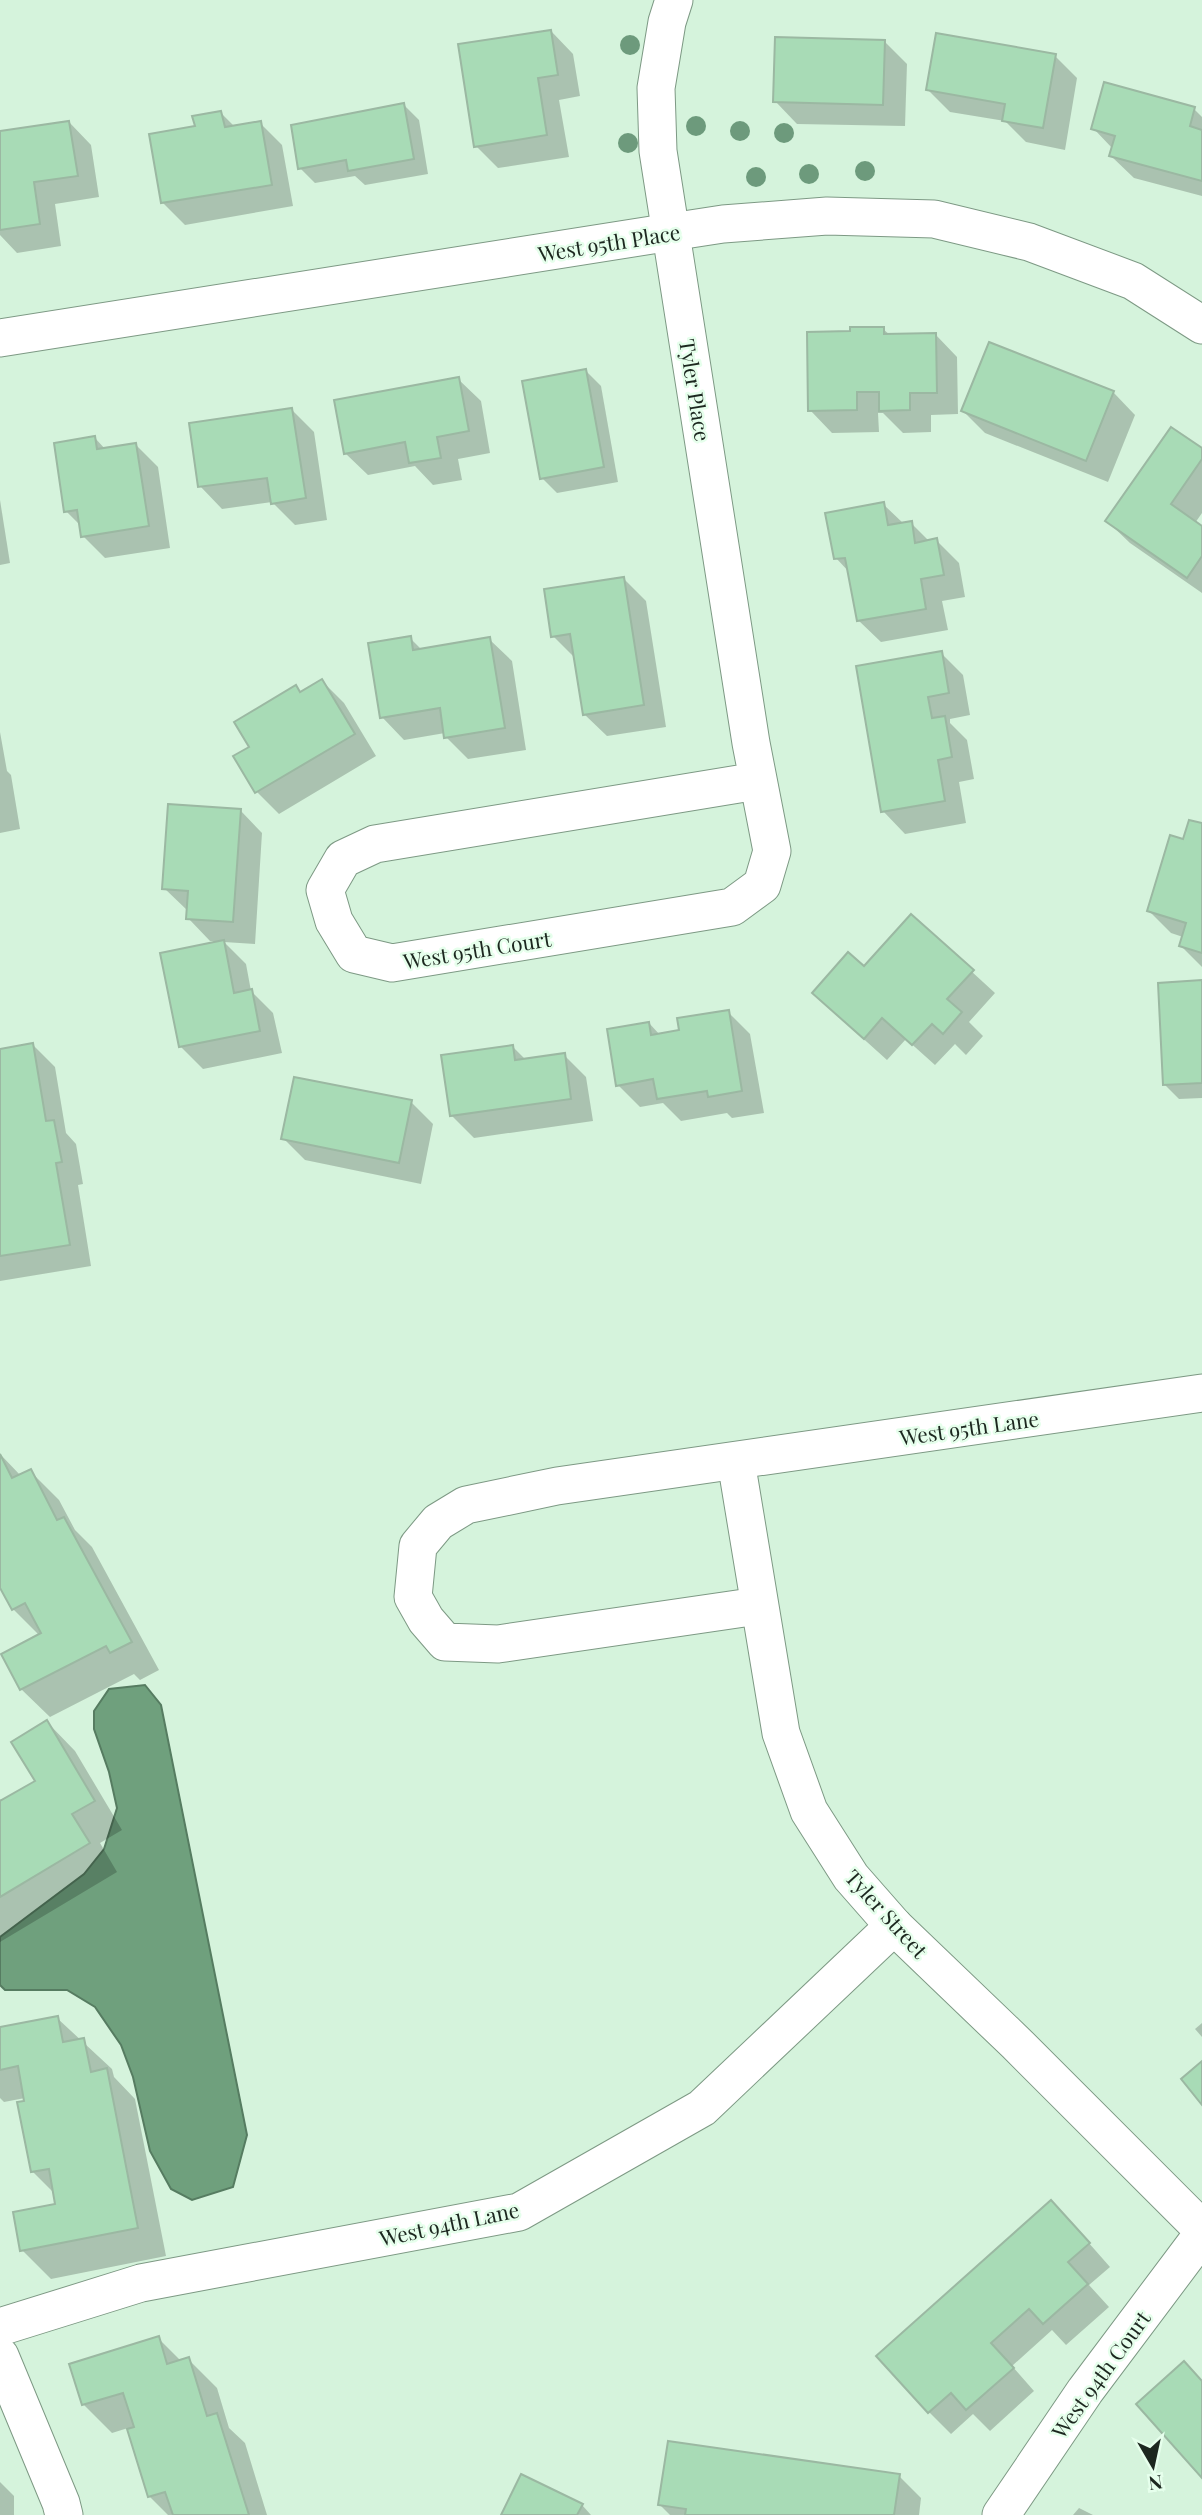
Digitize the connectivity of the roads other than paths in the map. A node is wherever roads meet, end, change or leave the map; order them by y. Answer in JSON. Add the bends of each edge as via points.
{"nodes":[{"id":1,"x":674,"y":0,"type":"edge"},
{"id":2,"x":671,"y":232,"type":"junction"},
{"id":3,"x":1202,"y":325,"type":"edge"},
{"id":4,"x":0,"y":338,"type":"edge"},
{"id":5,"x":757,"y":781,"type":"junction"},
{"id":6,"x":1202,"y":1393,"type":"edge"},
{"id":7,"x":736,"y":1461,"type":"junction"},
{"id":8,"x":758,"y":1606,"type":"junction"},
{"id":9,"x":894,"y":1926,"type":"junction"},
{"id":10,"x":1202,"y":2232,"type":"edge"},
{"id":11,"x":0,"y":2327,"type":"edge"},
{"id":12,"x":0,"y":2356,"type":"edge"},
{"id":13,"x":8,"y":2400,"type":"edge"},
{"id":14,"x":64,"y":2515,"type":"edge"},
{"id":15,"x":1001,"y":2515,"type":"edge"}],
"edges":[{"from":1,"to":2,"type":"street","name":"Tyler Place","via":[[656,88],[658,151]]},
{"from":2,"to":3,"type":"street","name":"West 95th Place","via":[[827,216],[934,219],[1029,242],[1133,281]]},
{"from":2,"to":4,"type":"street","name":"West 95th Place"},
{"from":2,"to":5,"type":"street","name":"Tyler Place"},
{"from":5,"to":5,"type":"street","name":"West 95th Court","via":[[375,844],[343,859],[325,890],[334,921],[354,954],[392,963],[732,907],[762,885],[772,851]]},
{"from":6,"to":7,"type":"street","name":"West 95th Lane"},
{"from":7,"to":8,"type":"street","name":"Tyler Street"},
{"from":7,"to":8,"type":"street","name":"West 95th Lane","via":[[557,1486],[466,1505],[438,1522],[418,1546],[412,1597],[445,1642],[498,1644]]},
{"from":8,"to":9,"type":"street","name":"Tyler Street","via":[[781,1733],[809,1811],[850,1877]]},
{"from":9,"to":10,"type":"street","name":"Tyler Street"},
{"from":9,"to":11,"type":"street","name":"West 94th Lane","via":[[702,2108],[519,2212],[141,2283]]},
{"from":10,"to":15,"type":"street","name":"West 94th Court"},
{"from":12,"to":13,"type":"street"},
{"from":13,"to":14,"type":"street"}]}
